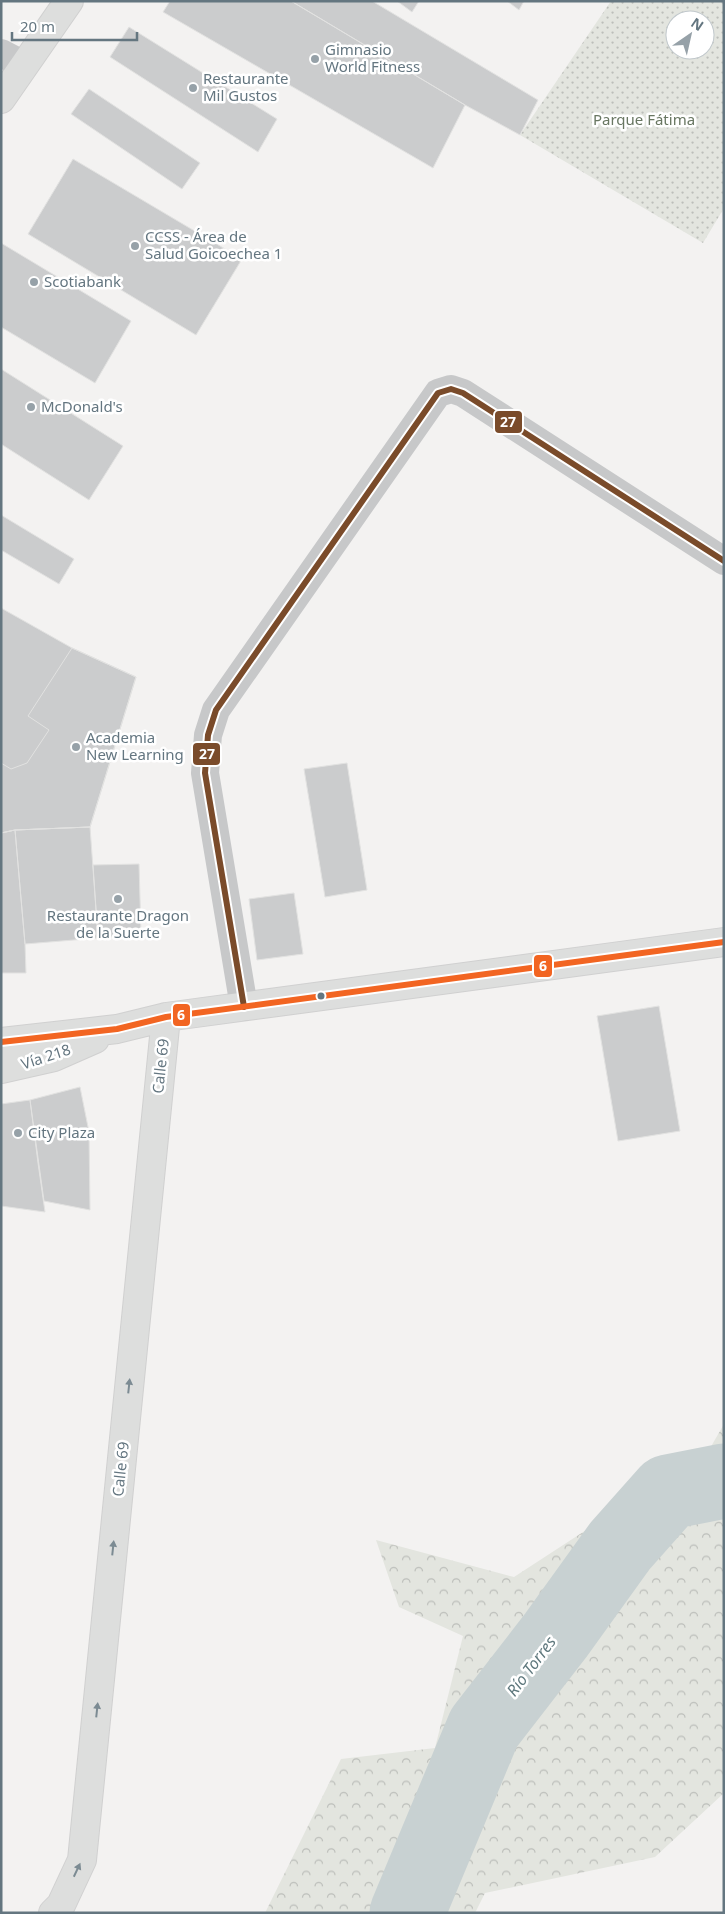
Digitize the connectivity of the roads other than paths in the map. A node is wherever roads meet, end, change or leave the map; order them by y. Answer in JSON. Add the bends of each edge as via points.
{"nodes":[{"id":1,"x":69,"y":1,"type":"edge"},
{"id":2,"x":13,"y":59,"type":"edge"},
{"id":3,"x":1,"y":99,"type":"edge"},
{"id":4,"x":724,"y":561,"type":"edge"},
{"id":5,"x":724,"y":942,"type":"edge"},
{"id":6,"x":244,"y":1006,"type":"junction"},
{"id":7,"x":166,"y":1017,"type":"junction"},
{"id":8,"x":117,"y":1029,"type":"junction"},
{"id":9,"x":1,"y":1042,"type":"edge"},
{"id":10,"x":1,"y":1069,"type":"edge"},
{"id":11,"x":54,"y":1913,"type":"edge"}],
"edges":[{"from":1,"to":2,"type":"main road"},
{"from":2,"to":3,"type":"main road"},
{"from":4,"to":6,"type":"street","via":[[463,393],[451,389],[438,393],[216,710],[208,735],[205,773]]},
{"from":5,"to":6,"type":"main road","name":"Vía 218"},
{"from":6,"to":7,"type":"main road","name":"Vía 218"},
{"from":7,"to":8,"type":"main road","name":"Vía 218"},
{"from":11,"to":7,"type":"main road","name":"Calle 69","one_way":true,"via":[[82,1860]]},
{"from":8,"to":9,"type":"main road","name":"Vía 218"},
{"from":8,"to":10,"type":"main road","name":"Vía 218","via":[[54,1057]]}]}
